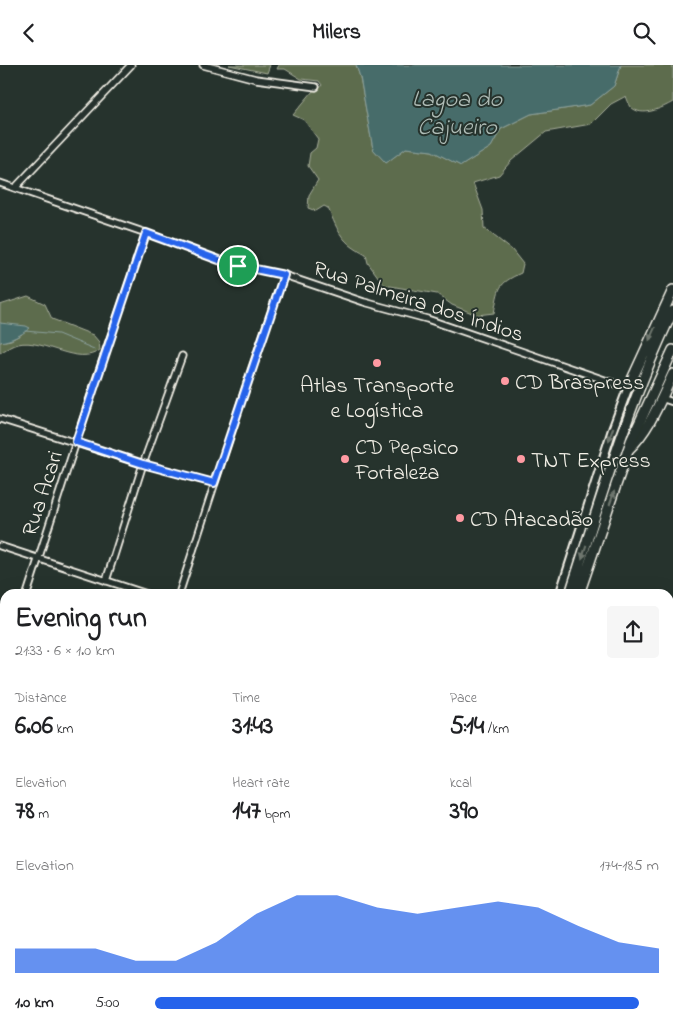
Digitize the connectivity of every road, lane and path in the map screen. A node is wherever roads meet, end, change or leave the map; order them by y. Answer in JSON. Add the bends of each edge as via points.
{"nodes":[{"id":1,"x":131,"y":65,"type":"edge"},
{"id":2,"x":203,"y":65,"type":"edge"},
{"id":3,"x":316,"y":87,"type":"dead end"},
{"id":4,"x":0,"y":183,"type":"edge"},
{"id":5,"x":15,"y":188,"type":"junction"},
{"id":6,"x":146,"y":233,"type":"junction"},
{"id":7,"x":284,"y":275,"type":"junction"},
{"id":8,"x":673,"y":290,"type":"edge"},
{"id":9,"x":673,"y":311,"type":"edge"},
{"id":10,"x":673,"y":350,"type":"edge"},
{"id":11,"x":182,"y":356,"type":"dead end"},
{"id":12,"x":673,"y":374,"type":"edge"},
{"id":13,"x":628,"y":388,"type":"junction"},
{"id":14,"x":639,"y":390,"type":"junction"},
{"id":15,"x":652,"y":394,"type":"junction"},
{"id":16,"x":662,"y":398,"type":"junction"},
{"id":17,"x":673,"y":402,"type":"edge"},
{"id":18,"x":0,"y":419,"type":"edge"},
{"id":19,"x":76,"y":442,"type":"junction"},
{"id":20,"x":628,"y":450,"type":"junction"},
{"id":21,"x":143,"y":464,"type":"junction"},
{"id":22,"x":214,"y":483,"type":"junction"},
{"id":23,"x":0,"y":546,"type":"edge"},
{"id":24,"x":38,"y":559,"type":"junction"},
{"id":25,"x":106,"y":581,"type":"junction"},
{"id":26,"x":29,"y":589,"type":"edge"},
{"id":27,"x":131,"y":589,"type":"edge"},
{"id":28,"x":181,"y":589,"type":"edge"},
{"id":29,"x":562,"y":589,"type":"edge"},
{"id":30,"x":572,"y":589,"type":"edge"},
{"id":31,"x":581,"y":589,"type":"edge"}],
"edges":[{"from":1,"to":5,"type":"street"},
{"from":2,"to":3,"type":"street","via":[[262,81]]},
{"from":4,"to":5,"type":"street","name":"Rua Palmeira dos Índios"},
{"from":5,"to":6,"type":"street","name":"Rua Palmeira dos Índios"},
{"from":6,"to":7,"type":"street","name":"Rua Palmeira dos Índios","via":[[230,264]]},
{"from":6,"to":19,"type":"street","name":"Rua Acari"},
{"from":7,"to":13,"type":"street","name":"Rua Palmeira dos Índios","via":[[427,319]]},
{"from":7,"to":22,"type":"street"},
{"from":8,"to":13,"type":"main road","one_way":true},
{"from":9,"to":14,"type":"main road"},
{"from":10,"to":15,"type":"main road"},
{"from":11,"to":21,"type":"street"},
{"from":12,"to":16,"type":"main road"},
{"from":13,"to":29,"type":"street","one_way":true},
{"from":14,"to":15,"type":"main road"},
{"from":14,"to":30,"type":"main road","one_way":true},
{"from":15,"to":20,"type":"main road"},
{"from":16,"to":17,"type":"street"},
{"from":16,"to":20,"type":"main road","via":[[646,430]]},
{"from":18,"to":19,"type":"street"},
{"from":19,"to":21,"type":"street"},
{"from":19,"to":24,"type":"street","name":"Rua Acari"},
{"from":31,"to":20,"type":"main road","one_way":true},
{"from":21,"to":22,"type":"street"},
{"from":21,"to":25,"type":"street"},
{"from":22,"to":28,"type":"street"},
{"from":23,"to":24,"type":"street"},
{"from":24,"to":25,"type":"street"},
{"from":24,"to":26,"type":"street","name":"Rua Acari"},
{"from":25,"to":27,"type":"street"}]}
